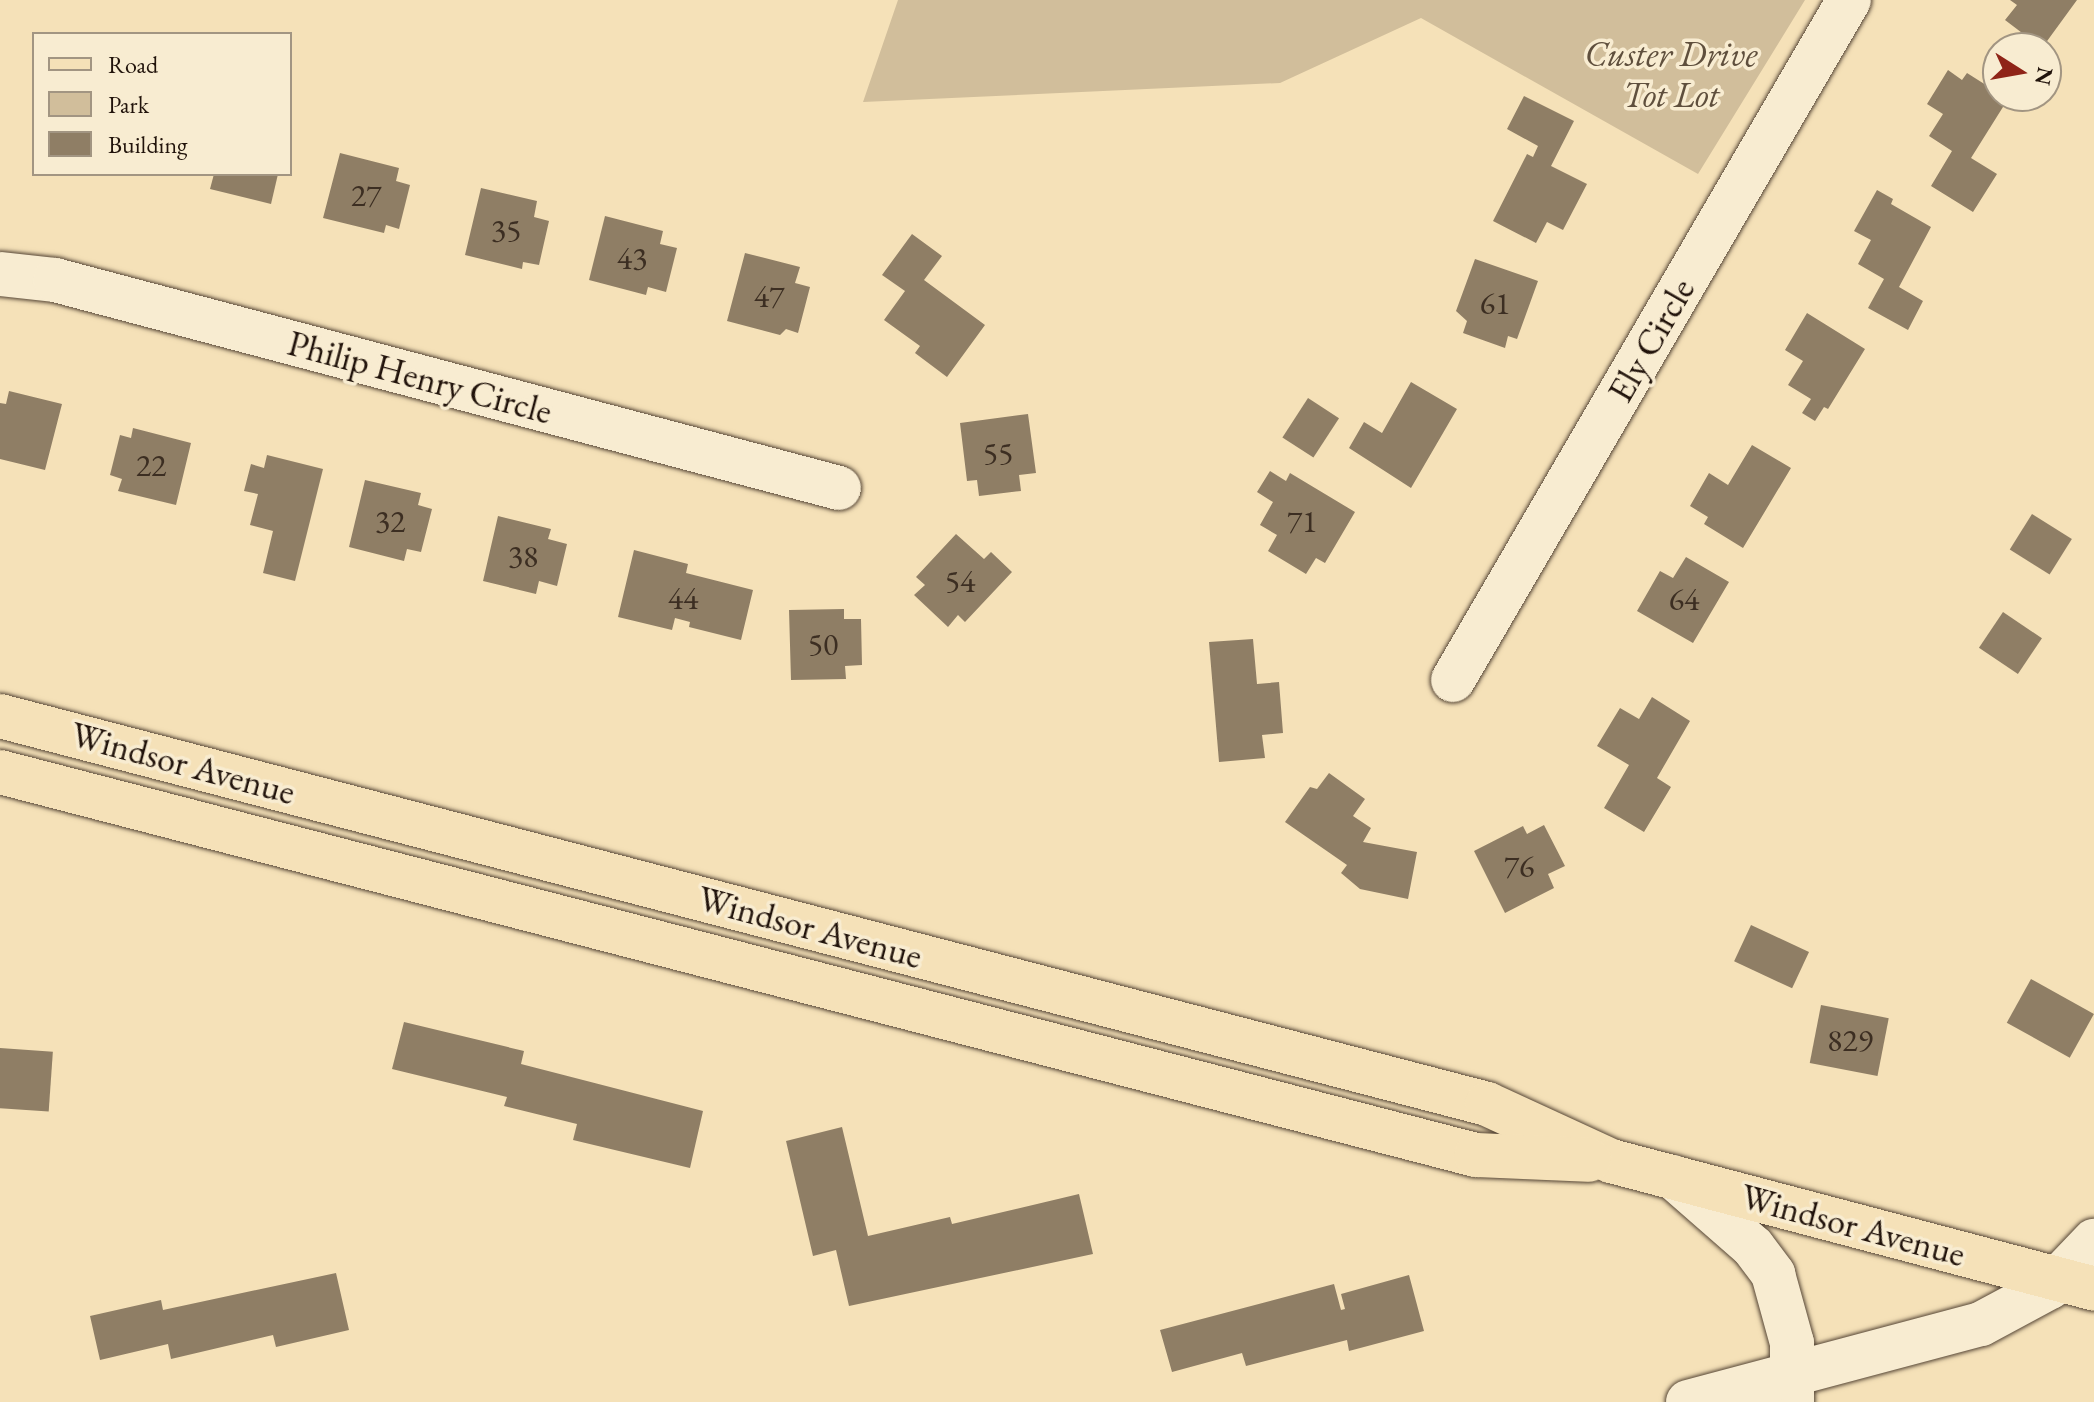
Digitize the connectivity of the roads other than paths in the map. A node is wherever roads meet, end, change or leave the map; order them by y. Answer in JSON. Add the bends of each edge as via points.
{"nodes":[{"id":1,"x":1849,"y":0,"type":"edge"},
{"id":2,"x":0,"y":274,"type":"edge"},
{"id":3,"x":839,"y":488,"type":"dead end"},
{"id":4,"x":1453,"y":680,"type":"dead end"},
{"id":5,"x":0,"y":716,"type":"edge"},
{"id":6,"x":0,"y":772,"type":"edge"},
{"id":7,"x":395,"y":819,"type":"junction"},
{"id":8,"x":382,"y":872,"type":"junction"},
{"id":9,"x":1611,"y":1161,"type":"junction"},
{"id":10,"x":1673,"y":1177,"type":"junction"},
{"id":11,"x":2094,"y":1241,"type":"edge"},
{"id":12,"x":2077,"y":1284,"type":"edge"},
{"id":13,"x":1793,"y":1388,"type":"edge"},
{"id":14,"x":1688,"y":1402,"type":"edge"}],
"edges":[{"from":1,"to":4,"type":"street","name":"Ely Circle"},
{"from":2,"to":3,"type":"street","name":"Philip Henry Circle","via":[[55,280]]},
{"from":5,"to":7,"type":"main road","name":"Windsor Avenue"},
{"from":6,"to":8,"type":"main road","name":"Windsor Avenue"},
{"from":7,"to":8,"type":"main road"},
{"from":7,"to":9,"type":"main road","name":"Windsor Avenue","via":[[1487,1104]]},
{"from":8,"to":9,"type":"main road","name":"Windsor Avenue","via":[[1476,1155]]},
{"from":9,"to":10,"type":"main road","name":"Windsor Avenue"},
{"from":10,"to":12,"type":"main road","name":"Windsor Avenue"},
{"from":10,"to":13,"type":"street","via":[[1753,1247],[1773,1274],[1789,1326]]},
{"from":11,"to":12,"type":"street"},
{"from":12,"to":13,"type":"street","via":[[1981,1324]]},
{"from":13,"to":14,"type":"street"}]}
